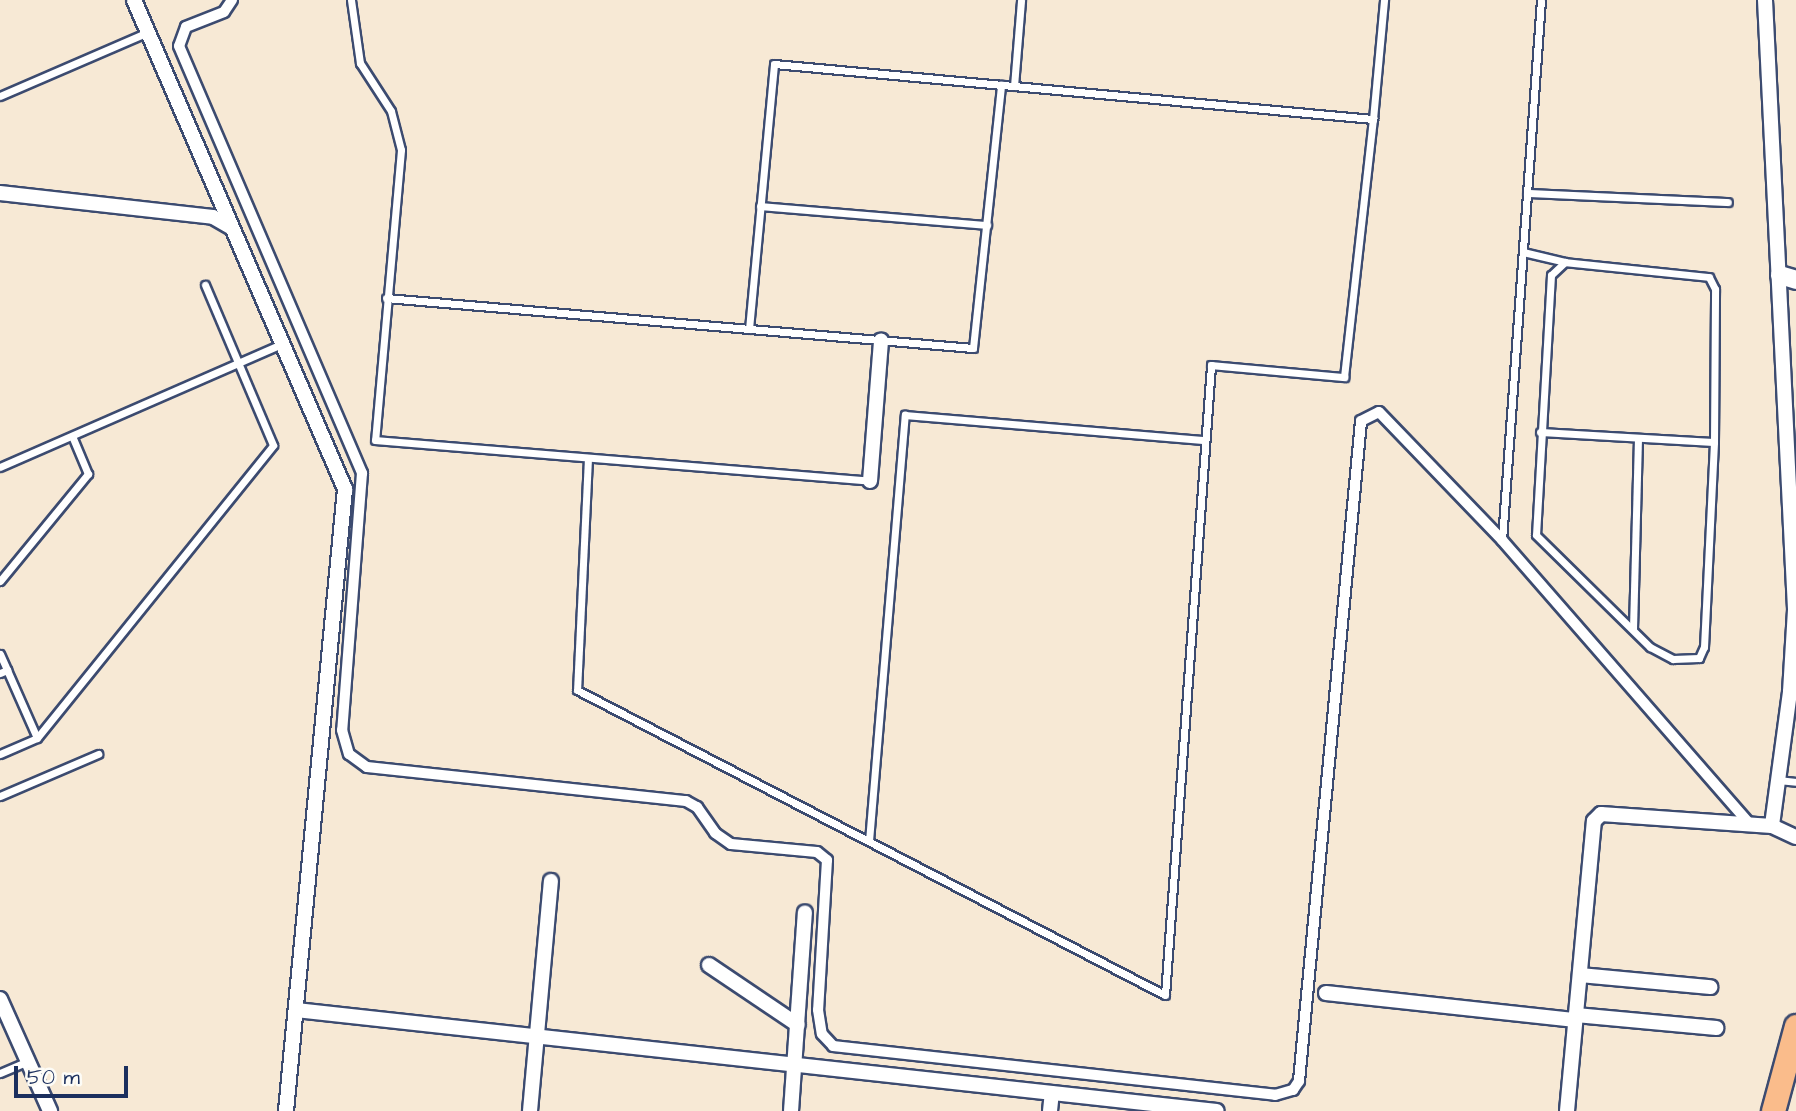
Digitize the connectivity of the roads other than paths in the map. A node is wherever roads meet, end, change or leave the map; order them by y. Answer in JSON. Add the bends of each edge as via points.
{"nodes":[{"id":1,"x":134,"y":0,"type":"edge"},
{"id":2,"x":232,"y":0,"type":"edge"},
{"id":3,"x":351,"y":0,"type":"edge"},
{"id":4,"x":1021,"y":0,"type":"edge"},
{"id":5,"x":1384,"y":0,"type":"edge"},
{"id":6,"x":1541,"y":0,"type":"edge"},
{"id":7,"x":1765,"y":0,"type":"edge"},
{"id":8,"x":148,"y":32,"type":"junction"},
{"id":9,"x":1002,"y":85,"type":"junction"},
{"id":10,"x":1014,"y":86,"type":"junction"},
{"id":11,"x":0,"y":96,"type":"edge"},
{"id":12,"x":1373,"y":118,"type":"junction"},
{"id":13,"x":0,"y":193,"type":"edge"},
{"id":14,"x":1527,"y":193,"type":"junction"},
{"id":15,"x":1728,"y":202,"type":"dead end"},
{"id":16,"x":760,"y":206,"type":"junction"},
{"id":17,"x":986,"y":225,"type":"junction"},
{"id":18,"x":230,"y":227,"type":"junction"},
{"id":19,"x":1523,"y":252,"type":"junction"},
{"id":20,"x":1565,"y":262,"type":"junction"},
{"id":21,"x":1788,"y":277,"type":"edge"},
{"id":22,"x":205,"y":285,"type":"dead end"},
{"id":23,"x":386,"y":298,"type":"junction"},
{"id":24,"x":748,"y":329,"type":"junction"},
{"id":25,"x":881,"y":340,"type":"junction"},
{"id":26,"x":284,"y":342,"type":"junction"},
{"id":27,"x":238,"y":363,"type":"junction"},
{"id":28,"x":1539,"y":432,"type":"junction"},
{"id":29,"x":72,"y":436,"type":"junction"},
{"id":30,"x":1638,"y":439,"type":"junction"},
{"id":31,"x":1205,"y":440,"type":"junction"},
{"id":32,"x":1714,"y":442,"type":"junction"},
{"id":33,"x":588,"y":458,"type":"junction"},
{"id":34,"x":0,"y":467,"type":"edge"},
{"id":35,"x":870,"y":481,"type":"joint"},
{"id":36,"x":1794,"y":517,"type":"edge"},
{"id":37,"x":1502,"y":540,"type":"junction"},
{"id":38,"x":0,"y":581,"type":"edge"},
{"id":39,"x":1633,"y":629,"type":"junction"},
{"id":40,"x":0,"y":654,"type":"edge"},
{"id":41,"x":4,"y":672,"type":"edge"},
{"id":42,"x":1790,"y":732,"type":"edge"},
{"id":43,"x":37,"y":738,"type":"junction"},
{"id":44,"x":0,"y":754,"type":"edge"},
{"id":45,"x":98,"y":754,"type":"dead end"},
{"id":46,"x":1778,"y":780,"type":"junction"},
{"id":47,"x":1796,"y":782,"type":"edge"},
{"id":48,"x":0,"y":796,"type":"edge"},
{"id":49,"x":1750,"y":824,"type":"junction"},
{"id":50,"x":1772,"y":826,"type":"junction"},
{"id":51,"x":1796,"y":837,"type":"edge"},
{"id":52,"x":869,"y":841,"type":"junction"},
{"id":53,"x":551,"y":881,"type":"dead end"},
{"id":54,"x":805,"y":912,"type":"dead end"},
{"id":55,"x":709,"y":965,"type":"dead end"},
{"id":56,"x":1580,"y":975,"type":"junction"},
{"id":57,"x":1710,"y":986,"type":"dead end"},
{"id":58,"x":1326,"y":993,"type":"dead end"},
{"id":59,"x":0,"y":999,"type":"edge"},
{"id":60,"x":296,"y":1010,"type":"junction"},
{"id":61,"x":1576,"y":1018,"type":"junction"},
{"id":62,"x":798,"y":1025,"type":"junction"},
{"id":63,"x":1716,"y":1028,"type":"dead end"},
{"id":64,"x":1795,"y":1033,"type":"edge"},
{"id":65,"x":536,"y":1036,"type":"junction"},
{"id":66,"x":28,"y":1061,"type":"junction"},
{"id":67,"x":795,"y":1065,"type":"junction"},
{"id":68,"x":0,"y":1073,"type":"edge"},
{"id":69,"x":1052,"y":1093,"type":"junction"},
{"id":70,"x":50,"y":1111,"type":"edge"},
{"id":71,"x":286,"y":1111,"type":"edge"},
{"id":72,"x":530,"y":1111,"type":"edge"},
{"id":73,"x":791,"y":1111,"type":"edge"},
{"id":74,"x":1050,"y":1111,"type":"edge"},
{"id":75,"x":1216,"y":1111,"type":"edge"},
{"id":76,"x":1567,"y":1111,"type":"edge"},
{"id":77,"x":1773,"y":1111,"type":"edge"}],
"edges":[{"from":1,"to":8,"type":"street"},
{"from":2,"to":37,"type":"street","via":[[224,12],[187,27],[179,46],[362,473],[342,730],[349,754],[367,767],[686,801],[731,844],[817,852],[827,860],[819,1023],[827,1040],[841,1050],[1275,1095],[1293,1090],[1299,1081],[1361,421],[1379,412]]},
{"from":3,"to":23,"type":"lane","via":[[360,63],[391,111],[401,150]]},
{"from":4,"to":10,"type":"lane"},
{"from":5,"to":12,"type":"lane"},
{"from":6,"to":14,"type":"lane"},
{"from":7,"to":21,"type":"street"},
{"from":8,"to":11,"type":"lane"},
{"from":8,"to":18,"type":"street"},
{"from":9,"to":10,"type":"lane"},
{"from":9,"to":16,"type":"lane","via":[[774,64]]},
{"from":9,"to":17,"type":"lane"},
{"from":10,"to":12,"type":"lane"},
{"from":12,"to":31,"type":"lane","via":[[1344,377],[1211,365]]},
{"from":13,"to":18,"type":"street","via":[[213,217]]},
{"from":14,"to":15,"type":"lane"},
{"from":14,"to":19,"type":"lane"},
{"from":16,"to":17,"type":"lane"},
{"from":16,"to":24,"type":"lane"},
{"from":17,"to":25,"type":"lane","via":[[973,348]]},
{"from":18,"to":26,"type":"street"},
{"from":19,"to":20,"type":"lane"},
{"from":19,"to":37,"type":"lane"},
{"from":20,"to":28,"type":"lane","via":[[1552,275]]},
{"from":20,"to":32,"type":"lane","via":[[1709,277],[1715,289]]},
{"from":21,"to":36,"type":"street"},
{"from":22,"to":27,"type":"lane"},
{"from":23,"to":24,"type":"lane"},
{"from":23,"to":33,"type":"lane","via":[[375,440]]},
{"from":24,"to":25,"type":"lane"},
{"from":25,"to":35,"type":"street"},
{"from":26,"to":27,"type":"lane"},
{"from":26,"to":60,"type":"street","via":[[345,489]]},
{"from":27,"to":29,"type":"lane"},
{"from":27,"to":43,"type":"lane","via":[[273,444]]},
{"from":28,"to":30,"type":"lane"},
{"from":28,"to":39,"type":"lane","via":[[1536,535]]},
{"from":29,"to":34,"type":"lane"},
{"from":29,"to":38,"type":"lane","via":[[88,474]]},
{"from":30,"to":32,"type":"lane"},
{"from":30,"to":39,"type":"lane"},
{"from":31,"to":52,"type":"lane","via":[[905,415]]},
{"from":31,"to":52,"type":"lane","via":[[1165,995]]},
{"from":32,"to":39,"type":"lane","via":[[1704,654],[1673,659],[1662,656]]},
{"from":33,"to":35,"type":"lane"},
{"from":33,"to":52,"type":"lane","via":[[577,690]]},
{"from":36,"to":42,"type":"street"},
{"from":37,"to":49,"type":"street"},
{"from":40,"to":41,"type":"lane"},
{"from":41,"to":43,"type":"lane"},
{"from":42,"to":46,"type":"street"},
{"from":43,"to":44,"type":"lane"},
{"from":45,"to":48,"type":"lane"},
{"from":46,"to":47,"type":"lane"},
{"from":46,"to":50,"type":"street"},
{"from":49,"to":50,"type":"street"},
{"from":49,"to":56,"type":"street","via":[[1601,814],[1594,821]]},
{"from":50,"to":51,"type":"street"},
{"from":53,"to":65,"type":"street"},
{"from":54,"to":62,"type":"street"},
{"from":55,"to":62,"type":"street"},
{"from":56,"to":57,"type":"street"},
{"from":56,"to":61,"type":"street"},
{"from":58,"to":61,"type":"street"},
{"from":59,"to":66,"type":"street"},
{"from":60,"to":65,"type":"street"},
{"from":60,"to":71,"type":"street"},
{"from":61,"to":63,"type":"street"},
{"from":61,"to":76,"type":"street"},
{"from":62,"to":67,"type":"street"},
{"from":64,"to":77,"type":"main road"},
{"from":65,"to":67,"type":"street"},
{"from":65,"to":72,"type":"street"},
{"from":66,"to":68,"type":"lane"},
{"from":66,"to":70,"type":"street"},
{"from":67,"to":69,"type":"street"},
{"from":67,"to":73,"type":"street"},
{"from":69,"to":74,"type":"street"},
{"from":69,"to":75,"type":"street"}]}
